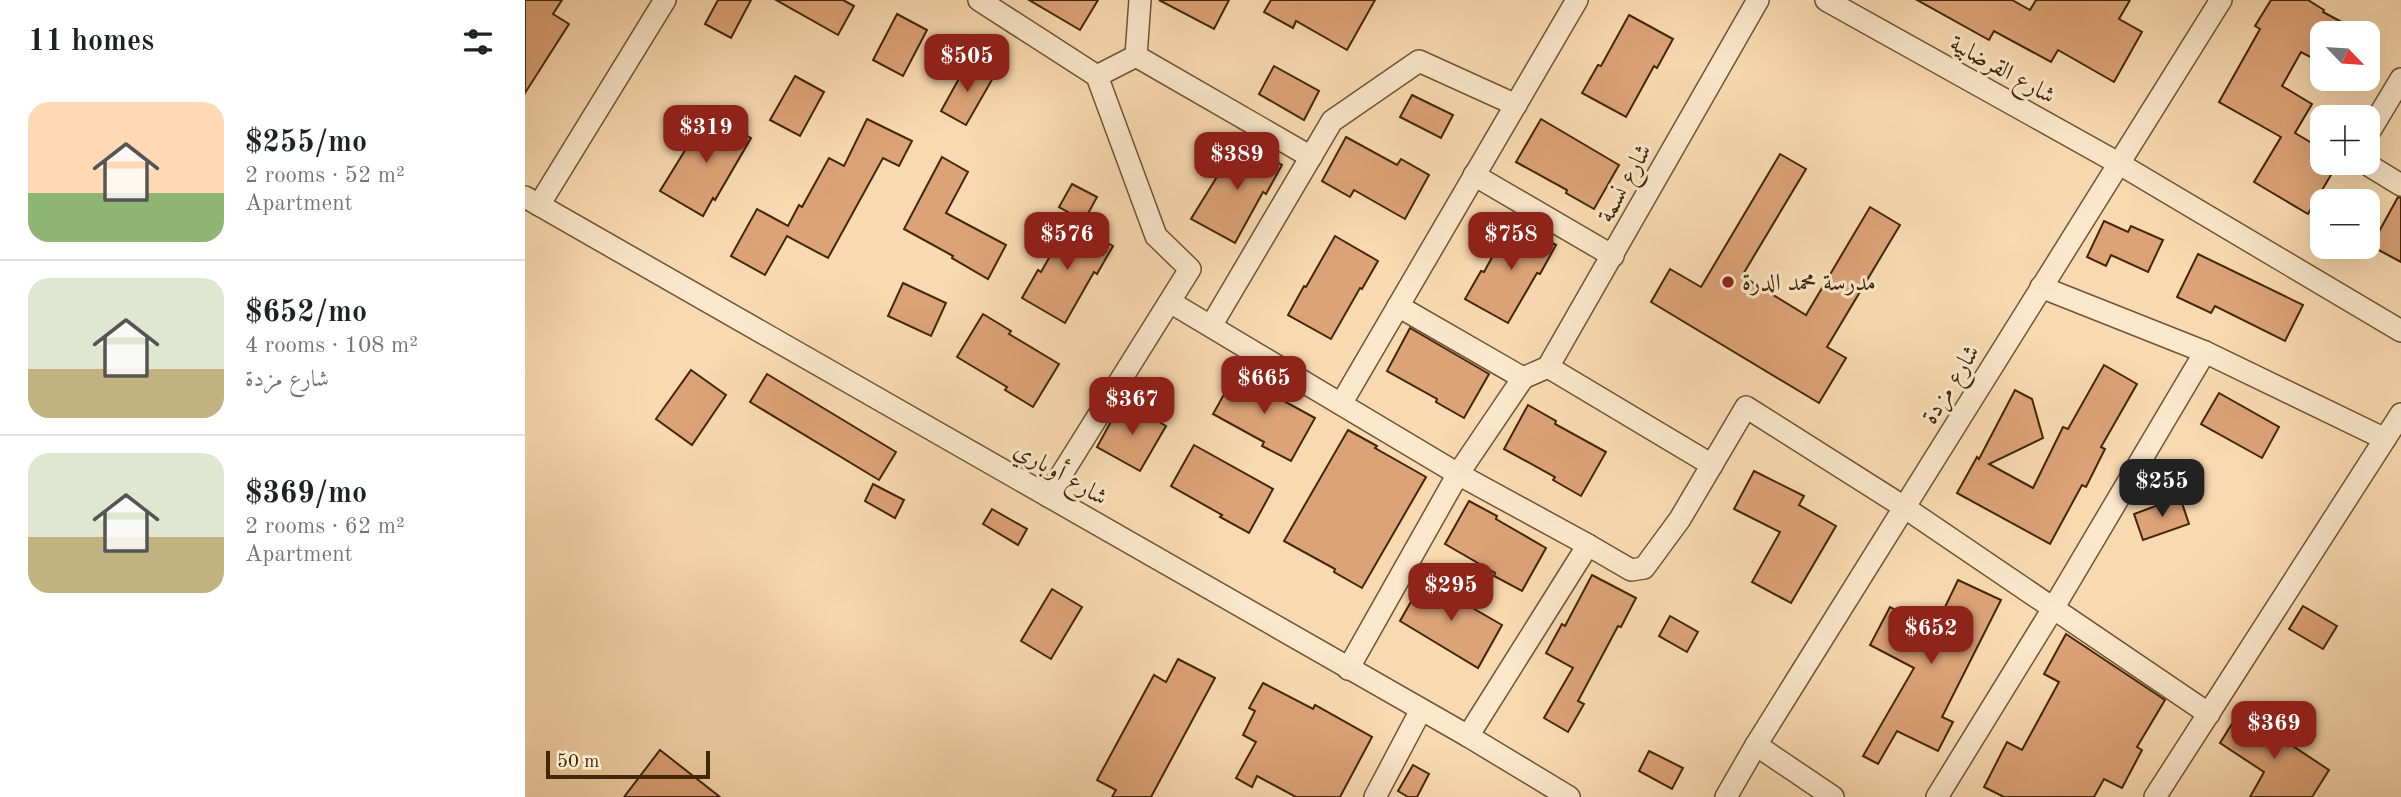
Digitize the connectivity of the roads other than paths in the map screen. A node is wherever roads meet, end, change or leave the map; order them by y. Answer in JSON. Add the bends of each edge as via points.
{"nodes":[{"id":1,"x":665,"y":0,"type":"edge"},
{"id":2,"x":979,"y":0,"type":"edge"},
{"id":3,"x":1140,"y":0,"type":"edge"},
{"id":4,"x":1577,"y":0,"type":"edge"},
{"id":5,"x":1758,"y":0,"type":"edge"},
{"id":6,"x":1826,"y":0,"type":"edge"},
{"id":7,"x":2221,"y":0,"type":"edge"},
{"id":8,"x":1136,"y":56,"type":"junction"},
{"id":9,"x":1097,"y":76,"type":"junction"},
{"id":10,"x":2401,"y":79,"type":"edge"},
{"id":11,"x":1516,"y":105,"type":"junction"},
{"id":12,"x":2380,"y":114,"type":"edge"},
{"id":13,"x":1311,"y":157,"type":"junction"},
{"id":14,"x":2118,"y":163,"type":"junction"},
{"id":15,"x":2380,"y":172,"type":"edge"},
{"id":16,"x":1474,"y":175,"type":"junction"},
{"id":17,"x":2401,"y":185,"type":"edge"},
{"id":18,"x":532,"y":201,"type":"edge"},
{"id":19,"x":1613,"y":256,"type":"junction"},
{"id":20,"x":2041,"y":287,"type":"junction"},
{"id":21,"x":1170,"y":302,"type":"junction"},
{"id":22,"x":1398,"y":306,"type":"junction"},
{"id":23,"x":1211,"y":326,"type":"junction"},
{"id":24,"x":2401,"y":331,"type":"edge"},
{"id":25,"x":2205,"y":352,"type":"junction"},
{"id":26,"x":1548,"y":367,"type":"junction"},
{"id":27,"x":1523,"y":378,"type":"junction"},
{"id":28,"x":1341,"y":404,"type":"junction"},
{"id":29,"x":2401,"y":414,"type":"edge"},
{"id":30,"x":2385,"y":439,"type":"junction"},
{"id":31,"x":1712,"y":465,"type":"junction"},
{"id":32,"x":1458,"y":474,"type":"junction"},
{"id":33,"x":1048,"y":496,"type":"junction"},
{"id":34,"x":1905,"y":507,"type":"junction"},
{"id":35,"x":1588,"y":545,"type":"junction"},
{"id":36,"x":2054,"y":607,"type":"junction"},
{"id":37,"x":1348,"y":669,"type":"junction"},
{"id":38,"x":1421,"y":710,"type":"junction"},
{"id":39,"x":2209,"y":714,"type":"junction"},
{"id":40,"x":1468,"y":736,"type":"junction"},
{"id":41,"x":1756,"y":745,"type":"junction"},
{"id":42,"x":1375,"y":797,"type":"edge"},
{"id":43,"x":1569,"y":797,"type":"edge"},
{"id":44,"x":1725,"y":797,"type":"edge"},
{"id":45,"x":1833,"y":797,"type":"edge"},
{"id":46,"x":1937,"y":797,"type":"edge"},
{"id":47,"x":2155,"y":797,"type":"edge"}],
"edges":[{"from":1,"to":18,"type":"street"},
{"from":2,"to":9,"type":"street"},
{"from":3,"to":8,"type":"street"},
{"from":4,"to":11,"type":"street"},
{"from":5,"to":19,"type":"street","name":"شارع نسمة"},
{"from":6,"to":14,"type":"street","name":"شارع القرضابية"},
{"from":7,"to":14,"type":"street","name":"شارع مزدة"},
{"from":8,"to":9,"type":"street"},
{"from":8,"to":13,"type":"street"},
{"from":9,"to":21,"type":"street","via":[[1156,236],[1190,269]]},
{"from":10,"to":12,"type":"street"},
{"from":11,"to":13,"type":"street","via":[[1419,61],[1332,121]]},
{"from":11,"to":16,"type":"street"},
{"from":13,"to":23,"type":"street"},
{"from":14,"to":20,"type":"street","name":"شارع مزدة"},
{"from":14,"to":24,"type":"street","name":"شارع القرضابية"},
{"from":15,"to":17,"type":"street"},
{"from":16,"to":19,"type":"street"},
{"from":16,"to":22,"type":"street"},
{"from":18,"to":33,"type":"street","name":"شارع أوباري"},
{"from":19,"to":26,"type":"street","name":"شارع نسمة"},
{"from":20,"to":25,"type":"street"},
{"from":20,"to":34,"type":"street","name":"شارع مزدة"},
{"from":21,"to":23,"type":"street"},
{"from":21,"to":33,"type":"street"},
{"from":22,"to":27,"type":"street"},
{"from":22,"to":28,"type":"street"},
{"from":23,"to":28,"type":"street"},
{"from":25,"to":30,"type":"street"},
{"from":25,"to":36,"type":"street"},
{"from":26,"to":27,"type":"street"},
{"from":26,"to":31,"type":"street"},
{"from":27,"to":32,"type":"street"},
{"from":28,"to":32,"type":"street"},
{"from":29,"to":30,"type":"street"},
{"from":30,"to":39,"type":"street"},
{"from":31,"to":34,"type":"street","via":[[1746,407]]},
{"from":31,"to":35,"type":"street","via":[[1644,568],[1631,570]]},
{"from":32,"to":35,"type":"street"},
{"from":32,"to":37,"type":"street"},
{"from":33,"to":37,"type":"street","name":"شارع أوباري"},
{"from":34,"to":36,"type":"street"},
{"from":34,"to":41,"type":"street","name":"شارع مزدة"},
{"from":35,"to":40,"type":"street"},
{"from":36,"to":39,"type":"street"},
{"from":36,"to":46,"type":"street"},
{"from":37,"to":38,"type":"street","name":"شارع أوباري"},
{"from":38,"to":40,"type":"street","name":"شارع أوباري"},
{"from":38,"to":42,"type":"street"},
{"from":39,"to":47,"type":"street"},
{"from":40,"to":43,"type":"street","name":"شارع أوباري"},
{"from":41,"to":44,"type":"street","name":"شارع مزدة"},
{"from":41,"to":45,"type":"street"}]}
